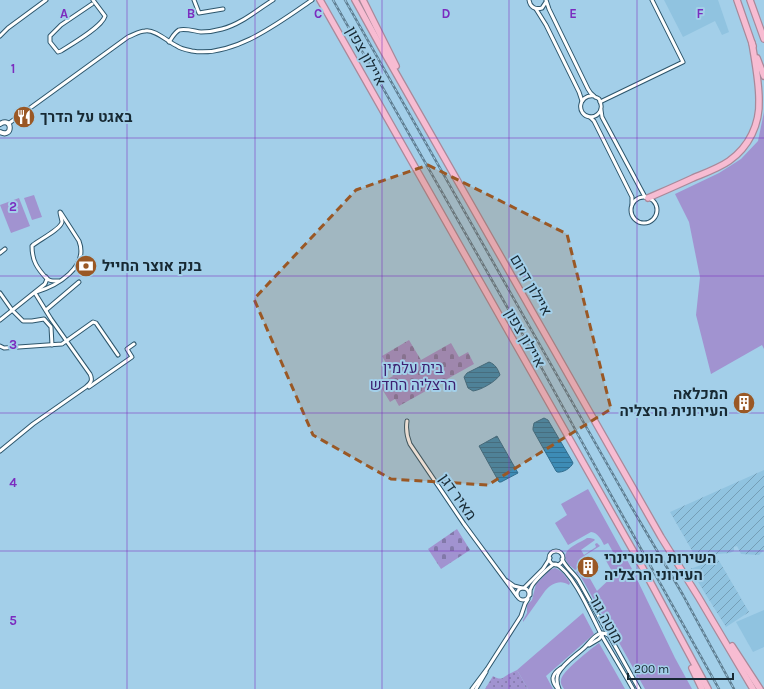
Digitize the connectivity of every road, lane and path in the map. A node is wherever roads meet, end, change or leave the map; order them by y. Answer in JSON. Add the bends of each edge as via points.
{"nodes":[{"id":1,"x":46,"y":0,"type":"edge"},
{"id":2,"x":194,"y":0,"type":"edge"},
{"id":3,"x":273,"y":0,"type":"edge"},
{"id":4,"x":312,"y":0,"type":"edge"},
{"id":5,"x":320,"y":0,"type":"edge"},
{"id":6,"x":355,"y":0,"type":"edge"},
{"id":7,"x":363,"y":0,"type":"edge"},
{"id":8,"x":529,"y":0,"type":"edge"},
{"id":9,"x":546,"y":0,"type":"edge"},
{"id":10,"x":652,"y":0,"type":"edge"},
{"id":11,"x":737,"y":0,"type":"edge"},
{"id":12,"x":750,"y":0,"type":"edge"},
{"id":13,"x":92,"y":2,"type":"edge"},
{"id":14,"x":223,"y":9,"type":"dead end"},
{"id":15,"x":536,"y":9,"type":"junction"},
{"id":16,"x":0,"y":36,"type":"edge"},
{"id":17,"x":764,"y":38,"type":"edge"},
{"id":18,"x":169,"y":42,"type":"junction"},
{"id":19,"x":752,"y":43,"type":"junction"},
{"id":20,"x":764,"y":76,"type":"edge"},
{"id":21,"x":594,"y":96,"type":"junction"},
{"id":22,"x":582,"y":101,"type":"junction"},
{"id":23,"x":600,"y":102,"type":"junction"},
{"id":24,"x":417,"y":109,"type":"junction"},
{"id":25,"x":601,"y":110,"type":"junction"},
{"id":26,"x":590,"y":117,"type":"junction"},
{"id":27,"x":0,"y":124,"type":"edge"},
{"id":28,"x":8,"y":124,"type":"junction"},
{"id":29,"x":0,"y":132,"type":"edge"},
{"id":30,"x":647,"y":197,"type":"junction"},
{"id":31,"x":632,"y":204,"type":"junction"},
{"id":32,"x":5,"y":249,"type":"dead end"},
{"id":33,"x":0,"y":252,"type":"edge"},
{"id":34,"x":47,"y":279,"type":"junction"},
{"id":35,"x":59,"y":281,"type":"junction"},
{"id":36,"x":79,"y":282,"type":"dead end"},
{"id":37,"x":0,"y":293,"type":"edge"},
{"id":38,"x":35,"y":293,"type":"junction"},
{"id":39,"x":12,"y":310,"type":"junction"},
{"id":40,"x":46,"y":310,"type":"junction"},
{"id":41,"x":0,"y":320,"type":"edge"},
{"id":42,"x":68,"y":341,"type":"junction"},
{"id":43,"x":134,"y":344,"type":"dead end"},
{"id":44,"x":52,"y":345,"type":"junction"},
{"id":45,"x":0,"y":346,"type":"edge"},
{"id":46,"x":118,"y":355,"type":"dead end"},
{"id":47,"x":68,"y":400,"type":"junction"},
{"id":48,"x":407,"y":421,"type":"dead end"},
{"id":49,"x":0,"y":451,"type":"edge"},
{"id":50,"x":550,"y":558,"type":"junction"},
{"id":51,"x":562,"y":559,"type":"junction"},
{"id":52,"x":639,"y":561,"type":"junction"},
{"id":53,"x":555,"y":564,"type":"junction"},
{"id":54,"x":504,"y":579,"type":"junction"},
{"id":55,"x":688,"y":580,"type":"junction"},
{"id":56,"x":523,"y":588,"type":"junction"},
{"id":57,"x":530,"y":595,"type":"junction"},
{"id":58,"x":518,"y":598,"type":"junction"},
{"id":59,"x":699,"y":598,"type":"junction"},
{"id":60,"x":528,"y":599,"type":"junction"},
{"id":61,"x":523,"y":610,"type":"junction"},
{"id":62,"x":602,"y":632,"type":"junction"},
{"id":63,"x":598,"y":637,"type":"junction"},
{"id":64,"x":604,"y":639,"type":"junction"},
{"id":65,"x":487,"y":670,"type":"junction"},
{"id":66,"x":472,"y":689,"type":"edge"},
{"id":67,"x":476,"y":689,"type":"edge"},
{"id":68,"x":558,"y":689,"type":"edge"},
{"id":69,"x":632,"y":689,"type":"edge"},
{"id":70,"x":639,"y":689,"type":"edge"},
{"id":71,"x":703,"y":689,"type":"edge"},
{"id":72,"x":708,"y":689,"type":"edge"},
{"id":73,"x":749,"y":689,"type":"edge"},
{"id":74,"x":753,"y":689,"type":"edge"},
{"id":75,"x":760,"y":689,"type":"edge"}],
"edges":[{"from":1,"to":16,"type":"street"},
{"from":2,"to":14,"type":"street","via":[[199,13]]},
{"from":3,"to":18,"type":"street","via":[[230,27],[208,32],[182,29]]},
{"from":4,"to":18,"type":"street","via":[[268,30],[229,48],[192,51]]},
{"from":5,"to":52,"type":"highway","name":"איילון צפון"},
{"from":6,"to":24,"type":"highway","name":"איילון דרום"},
{"from":7,"to":24,"type":"highway"},
{"from":8,"to":15,"type":"street","via":[[530,5]]},
{"from":9,"to":15,"type":"street","via":[[544,6]]},
{"from":9,"to":21,"type":"street","via":[[588,89]]},
{"from":10,"to":23,"type":"street","via":[[683,62]]},
{"from":11,"to":19,"type":"highway"},
{"from":12,"to":17,"type":"highway"},
{"from":13,"to":13,"type":"street","via":[[105,16],[104,20],[58,52],[50,42],[50,36]]},
{"from":15,"to":22,"type":"street"},
{"from":18,"to":28,"type":"street","via":[[150,30],[128,37]]},
{"from":19,"to":20,"type":"highway"},
{"from":19,"to":30,"type":"highway","via":[[760,102],[756,125],[748,142],[737,155],[722,165]]},
{"from":21,"to":22,"type":"street"},
{"from":21,"to":23,"type":"street"},
{"from":22,"to":26,"type":"street","via":[[581,111]]},
{"from":23,"to":25,"type":"street"},
{"from":24,"to":55,"type":"highway","name":"איילון דרום"},
{"from":25,"to":26,"type":"street","via":[[594,117]]},
{"from":25,"to":30,"type":"street","via":[[602,117]]},
{"from":26,"to":31,"type":"street","via":[[632,197]]},
{"from":27,"to":28,"type":"street"},
{"from":28,"to":29,"type":"street","via":[[8,131],[4,134]]},
{"from":30,"to":31,"type":"street","via":[[638,198]]},
{"from":30,"to":31,"type":"street","via":[[656,204],[657,210],[655,217],[648,222],[634,219],[631,212]]},
{"from":32,"to":33,"type":"street"},
{"from":34,"to":35,"type":"street"},
{"from":34,"to":35,"type":"street","via":[[33,257],[32,248],[33,244],[60,225],[60,212],[79,241],[81,252],[77,265]]},
{"from":34,"to":38,"type":"street"},
{"from":35,"to":38,"type":"street"},
{"from":36,"to":40,"type":"street"},
{"from":37,"to":39,"type":"street"},
{"from":38,"to":39,"type":"street"},
{"from":38,"to":40,"type":"street"},
{"from":39,"to":41,"type":"street"},
{"from":39,"to":44,"type":"street","via":[[23,321],[44,319],[51,327]]},
{"from":40,"to":42,"type":"street"},
{"from":42,"to":44,"type":"street"},
{"from":42,"to":46,"type":"street","via":[[93,322]]},
{"from":42,"to":47,"type":"street","via":[[92,379],[86,387]]},
{"from":43,"to":47,"type":"street","via":[[127,349],[132,357]]},
{"from":44,"to":45,"type":"street","via":[[4,348]]},
{"from":47,"to":49,"type":"street"},
{"from":48,"to":54,"type":"street","name":"מאיר דגן","via":[[410,444]]},
{"from":50,"to":51,"type":"street","via":[[551,554],[557,551],[561,553]]},
{"from":50,"to":53,"type":"street"},
{"from":50,"to":56,"type":"street","via":[[543,569]]},
{"from":51,"to":53,"type":"street","via":[[560,563]]},
{"from":51,"to":62,"type":"street","name":"מוטה גור","via":[[579,581]]},
{"from":52,"to":71,"type":"highway"},
{"from":52,"to":72,"type":"highway","name":"איילון צפון"},
{"from":53,"to":57,"type":"street","via":[[530,588]]},
{"from":53,"to":62,"type":"street","name":"מוטה גור","via":[[568,574]]},
{"from":54,"to":56,"type":"street","name":"מאיר דגן","via":[[514,586]]},
{"from":54,"to":58,"type":"street","name":"מאיר דגן"},
{"from":55,"to":59,"type":"highway","name":"איילון דרום"},
{"from":55,"to":73,"type":"highway","name":"איילון דרום"},
{"from":56,"to":57,"type":"street","via":[[528,589]]},
{"from":56,"to":58,"type":"street","via":[[518,591]]},
{"from":57,"to":60,"type":"street"},
{"from":58,"to":60,"type":"street","via":[[523,601]]},
{"from":58,"to":61,"type":"street","name":"מאיר דגן"},
{"from":59,"to":74,"type":"highway","name":"איילון דרום"},
{"from":59,"to":75,"type":"highway"},
{"from":60,"to":61,"type":"street"},
{"from":61,"to":65,"type":"street"},
{"from":62,"to":63,"type":"street"},
{"from":62,"to":63,"type":"street","via":[[598,633]]},
{"from":62,"to":64,"type":"street","name":"מוטה גור"},
{"from":62,"to":70,"type":"street","name":"מוטה גור","via":[[610,638]]},
{"from":63,"to":64,"type":"street"},
{"from":63,"to":68,"type":"street","via":[[556,672],[553,676]]},
{"from":64,"to":69,"type":"street","name":"מוטה גור"},
{"from":65,"to":66,"type":"street"},
{"from":65,"to":67,"type":"street"}]}
